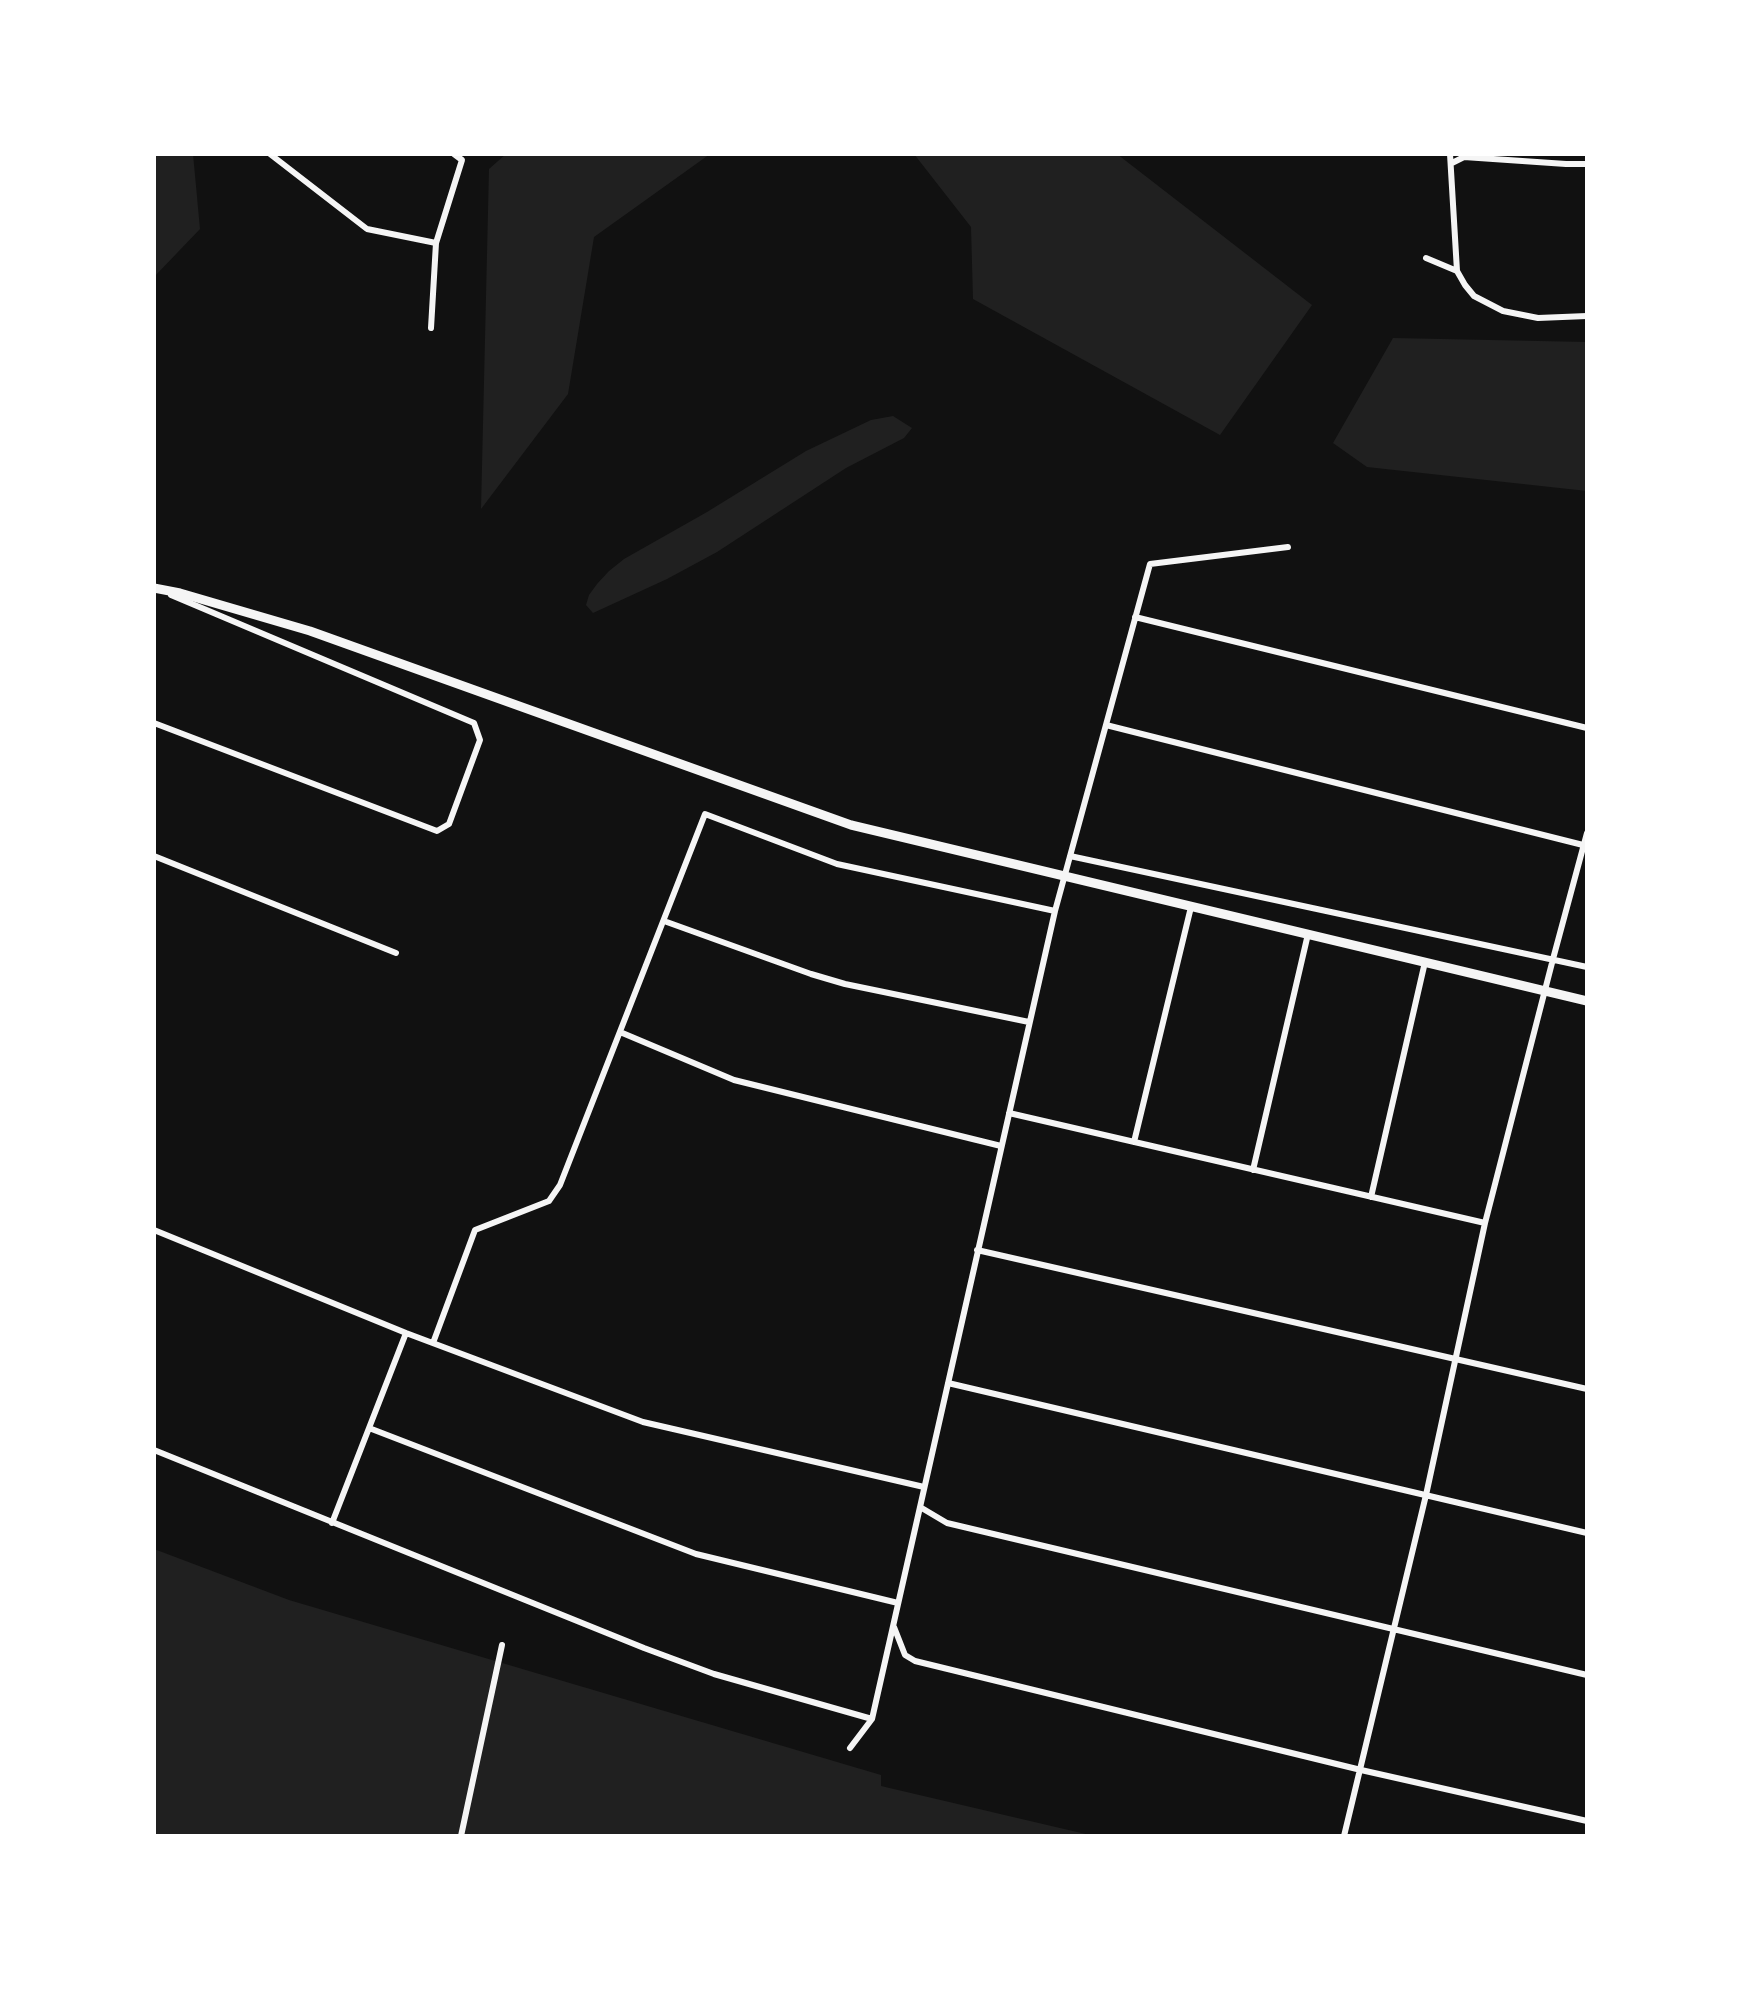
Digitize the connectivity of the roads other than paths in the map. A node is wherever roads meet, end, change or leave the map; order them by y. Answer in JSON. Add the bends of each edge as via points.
{"nodes":[{"id":1,"x":270,"y":154,"type":"edge"},
{"id":2,"x":454,"y":154,"type":"edge"},
{"id":3,"x":1451,"y":159,"type":"edge"},
{"id":4,"x":1587,"y":164,"type":"edge"},
{"id":5,"x":436,"y":243,"type":"junction"},
{"id":6,"x":1426,"y":258,"type":"dead end"},
{"id":7,"x":1457,"y":271,"type":"junction"},
{"id":8,"x":1587,"y":316,"type":"edge"},
{"id":9,"x":431,"y":328,"type":"dead end"},
{"id":10,"x":1288,"y":547,"type":"dead end"},
{"id":11,"x":154,"y":588,"type":"edge"},
{"id":12,"x":1135,"y":617,"type":"junction"},
{"id":13,"x":154,"y":723,"type":"edge"},
{"id":14,"x":1106,"y":725,"type":"junction"},
{"id":15,"x":1587,"y":728,"type":"edge"},
{"id":16,"x":1587,"y":833,"type":"edge"},
{"id":17,"x":1586,"y":845,"type":"edge"},
{"id":18,"x":154,"y":856,"type":"edge"},
{"id":19,"x":1070,"y":856,"type":"junction"},
{"id":20,"x":1064,"y":877,"type":"junction"},
{"id":21,"x":1191,"y":907,"type":"junction"},
{"id":22,"x":1055,"y":911,"type":"junction"},
{"id":23,"x":664,"y":921,"type":"junction"},
{"id":24,"x":1308,"y":934,"type":"junction"},
{"id":25,"x":396,"y":953,"type":"dead end"},
{"id":26,"x":1553,"y":959,"type":"junction"},
{"id":27,"x":1425,"y":962,"type":"junction"},
{"id":28,"x":1587,"y":967,"type":"edge"},
{"id":29,"x":1544,"y":990,"type":"junction"},
{"id":30,"x":1587,"y":1001,"type":"edge"},
{"id":31,"x":1029,"y":1022,"type":"junction"},
{"id":32,"x":620,"y":1032,"type":"junction"},
{"id":33,"x":1009,"y":1113,"type":"junction"},
{"id":34,"x":1134,"y":1142,"type":"junction"},
{"id":35,"x":1001,"y":1146,"type":"junction"},
{"id":36,"x":1253,"y":1170,"type":"junction"},
{"id":37,"x":1371,"y":1197,"type":"junction"},
{"id":38,"x":1485,"y":1223,"type":"junction"},
{"id":39,"x":154,"y":1230,"type":"edge"},
{"id":40,"x":977,"y":1250,"type":"junction"},
{"id":41,"x":406,"y":1333,"type":"junction"},
{"id":42,"x":433,"y":1343,"type":"junction"},
{"id":43,"x":1455,"y":1359,"type":"junction"},
{"id":44,"x":948,"y":1383,"type":"junction"},
{"id":45,"x":1587,"y":1389,"type":"edge"},
{"id":46,"x":369,"y":1428,"type":"junction"},
{"id":47,"x":154,"y":1450,"type":"edge"},
{"id":48,"x":924,"y":1487,"type":"junction"},
{"id":49,"x":1426,"y":1495,"type":"junction"},
{"id":50,"x":920,"y":1507,"type":"junction"},
{"id":51,"x":332,"y":1523,"type":"junction"},
{"id":52,"x":1587,"y":1533,"type":"edge"},
{"id":53,"x":898,"y":1603,"type":"junction"},
{"id":54,"x":893,"y":1624,"type":"junction"},
{"id":55,"x":1393,"y":1630,"type":"junction"},
{"id":56,"x":502,"y":1645,"type":"dead end"},
{"id":57,"x":1587,"y":1675,"type":"edge"},
{"id":58,"x":872,"y":1719,"type":"junction"},
{"id":59,"x":850,"y":1748,"type":"dead end"},
{"id":60,"x":1361,"y":1770,"type":"junction"},
{"id":61,"x":1587,"y":1821,"type":"edge"},
{"id":62,"x":461,"y":1836,"type":"edge"},
{"id":63,"x":1344,"y":1836,"type":"edge"}],
"edges":[{"from":1,"to":5,"type":"street","via":[[367,229]]},
{"from":2,"to":5,"type":"street","via":[[462,160]]},
{"from":3,"to":4,"type":"street"},
{"from":3,"to":7,"type":"street"},
{"from":5,"to":9,"type":"street"},
{"from":6,"to":7,"type":"street"},
{"from":7,"to":8,"type":"street","via":[[1474,296],[1503,311],[1538,318]]},
{"from":10,"to":12,"type":"street","via":[[1150,564]]},
{"from":11,"to":13,"type":"street","via":[[474,723],[480,740],[449,824],[437,831]]},
{"from":11,"to":20,"type":"main road","via":[[310,631],[851,825]]},
{"from":12,"to":14,"type":"street"},
{"from":12,"to":15,"type":"street"},
{"from":14,"to":17,"type":"street"},
{"from":14,"to":19,"type":"street"},
{"from":16,"to":17,"type":"street"},
{"from":17,"to":26,"type":"street"},
{"from":18,"to":25,"type":"street"},
{"from":19,"to":20,"type":"street"},
{"from":19,"to":26,"type":"street"},
{"from":20,"to":21,"type":"main road"},
{"from":20,"to":22,"type":"street"},
{"from":21,"to":24,"type":"main road"},
{"from":21,"to":34,"type":"street"},
{"from":22,"to":23,"type":"street","via":[[837,864],[705,814]]},
{"from":22,"to":31,"type":"street"},
{"from":23,"to":31,"type":"street","via":[[845,984]]},
{"from":23,"to":32,"type":"street"},
{"from":24,"to":27,"type":"main road"},
{"from":24,"to":36,"type":"street"},
{"from":26,"to":28,"type":"street"},
{"from":26,"to":29,"type":"street"},
{"from":27,"to":29,"type":"main road"},
{"from":27,"to":37,"type":"street"},
{"from":29,"to":30,"type":"main road"},
{"from":29,"to":38,"type":"street"},
{"from":31,"to":33,"type":"street"},
{"from":32,"to":35,"type":"street","via":[[734,1080]]},
{"from":32,"to":42,"type":"street","via":[[560,1185],[549,1201],[475,1230]]},
{"from":33,"to":34,"type":"street"},
{"from":33,"to":35,"type":"street"},
{"from":34,"to":36,"type":"street"},
{"from":35,"to":40,"type":"street"},
{"from":36,"to":37,"type":"street"},
{"from":37,"to":38,"type":"street"},
{"from":38,"to":43,"type":"street"},
{"from":39,"to":41,"type":"street"},
{"from":40,"to":43,"type":"street"},
{"from":40,"to":44,"type":"street"},
{"from":41,"to":42,"type":"street"},
{"from":41,"to":46,"type":"street"},
{"from":42,"to":48,"type":"street","via":[[643,1422]]},
{"from":43,"to":45,"type":"street"},
{"from":43,"to":49,"type":"street"},
{"from":44,"to":48,"type":"street"},
{"from":44,"to":49,"type":"street"},
{"from":46,"to":51,"type":"street"},
{"from":46,"to":53,"type":"street","via":[[696,1554]]},
{"from":47,"to":51,"type":"street"},
{"from":48,"to":50,"type":"street"},
{"from":49,"to":52,"type":"street"},
{"from":49,"to":55,"type":"street"},
{"from":50,"to":53,"type":"street"},
{"from":50,"to":55,"type":"street","via":[[947,1523]]},
{"from":51,"to":58,"type":"street","via":[[714,1674]]},
{"from":53,"to":54,"type":"street"},
{"from":54,"to":58,"type":"street"},
{"from":54,"to":60,"type":"street","via":[[905,1655],[915,1661]]},
{"from":55,"to":57,"type":"street"},
{"from":55,"to":60,"type":"street"},
{"from":56,"to":62,"type":"street"},
{"from":58,"to":59,"type":"street"},
{"from":60,"to":61,"type":"street"},
{"from":60,"to":63,"type":"street"}]}
